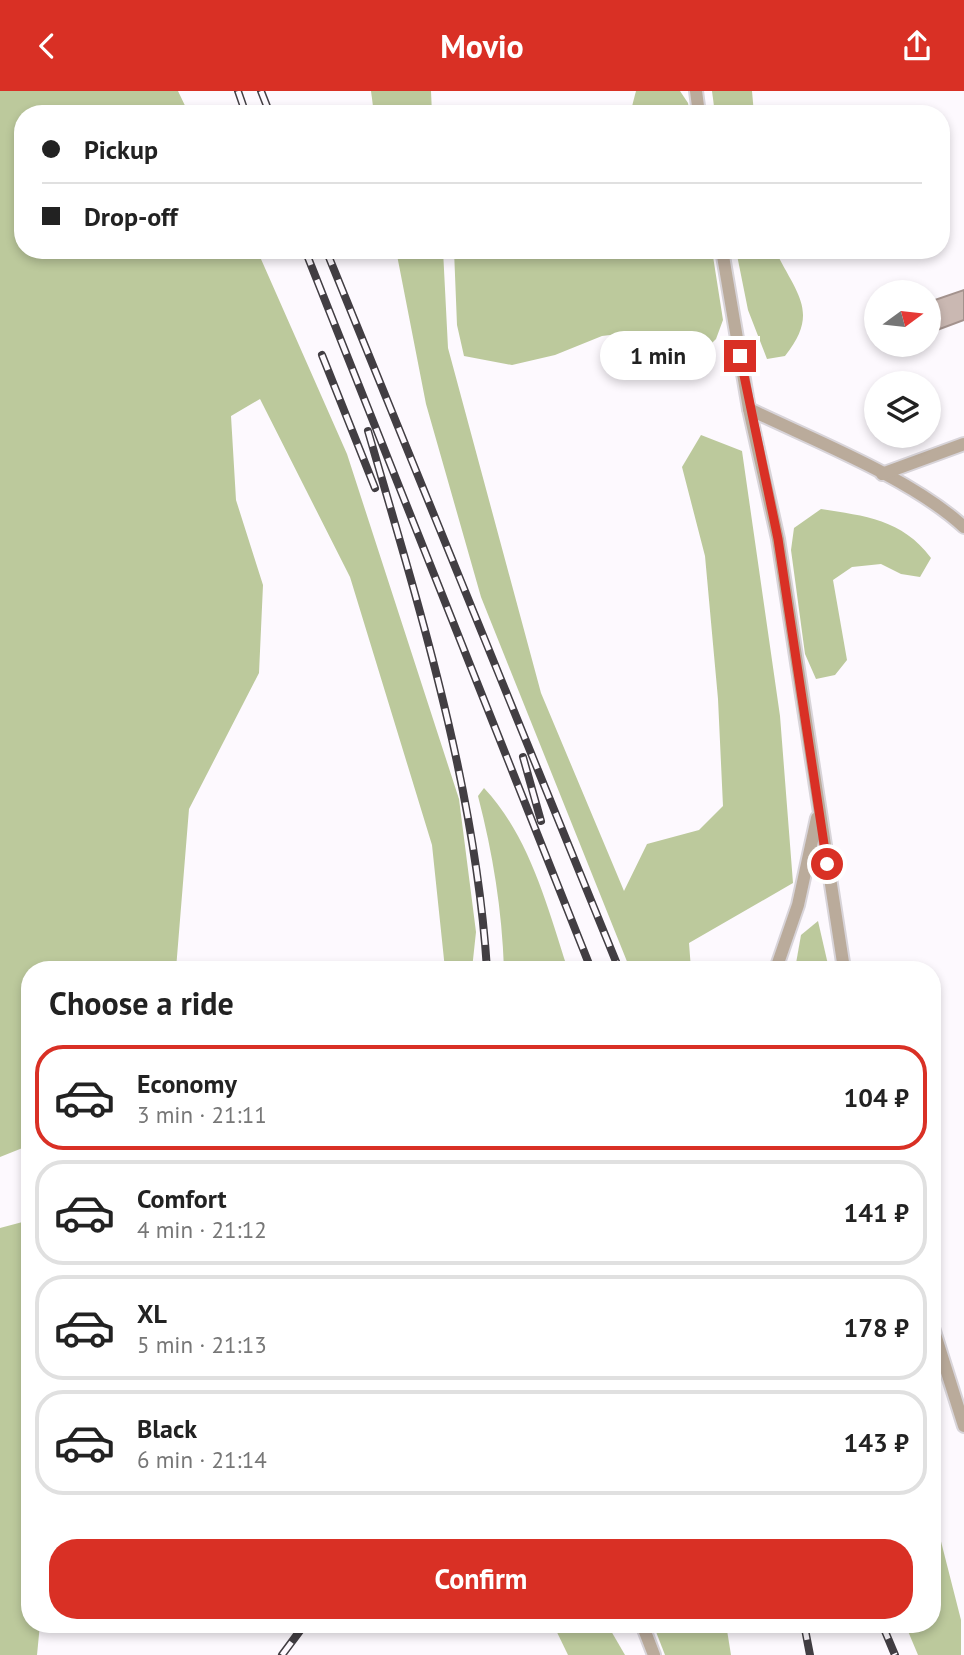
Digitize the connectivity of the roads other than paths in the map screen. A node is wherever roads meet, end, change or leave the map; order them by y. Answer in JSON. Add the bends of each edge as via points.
{"nodes":[{"id":1,"x":724,"y":259,"type":"edge"},
{"id":2,"x":749,"y":409,"type":"junction"},
{"id":3,"x":964,"y":444,"type":"edge"},
{"id":4,"x":882,"y":474,"type":"junction"},
{"id":5,"x":964,"y":527,"type":"edge"},
{"id":6,"x":818,"y":811,"type":"junction"},
{"id":7,"x":779,"y":961,"type":"edge"},
{"id":8,"x":843,"y":961,"type":"edge"},
{"id":9,"x":941,"y":1353,"type":"edge"},
{"id":10,"x":964,"y":1426,"type":"edge"},
{"id":11,"x":645,"y":1633,"type":"edge"},
{"id":12,"x":654,"y":1655,"type":"edge"}],
"edges":[{"from":1,"to":2,"type":"lane"},
{"from":2,"to":4,"type":"lane"},
{"from":2,"to":6,"type":"lane","via":[[778,539]]},
{"from":3,"to":4,"type":"lane"},
{"from":4,"to":5,"type":"lane","via":[[943,507]]},
{"from":6,"to":7,"type":"lane","via":[[798,905]]},
{"from":6,"to":8,"type":"lane"},
{"from":9,"to":10,"type":"lane"},
{"from":11,"to":12,"type":"lane"}]}
